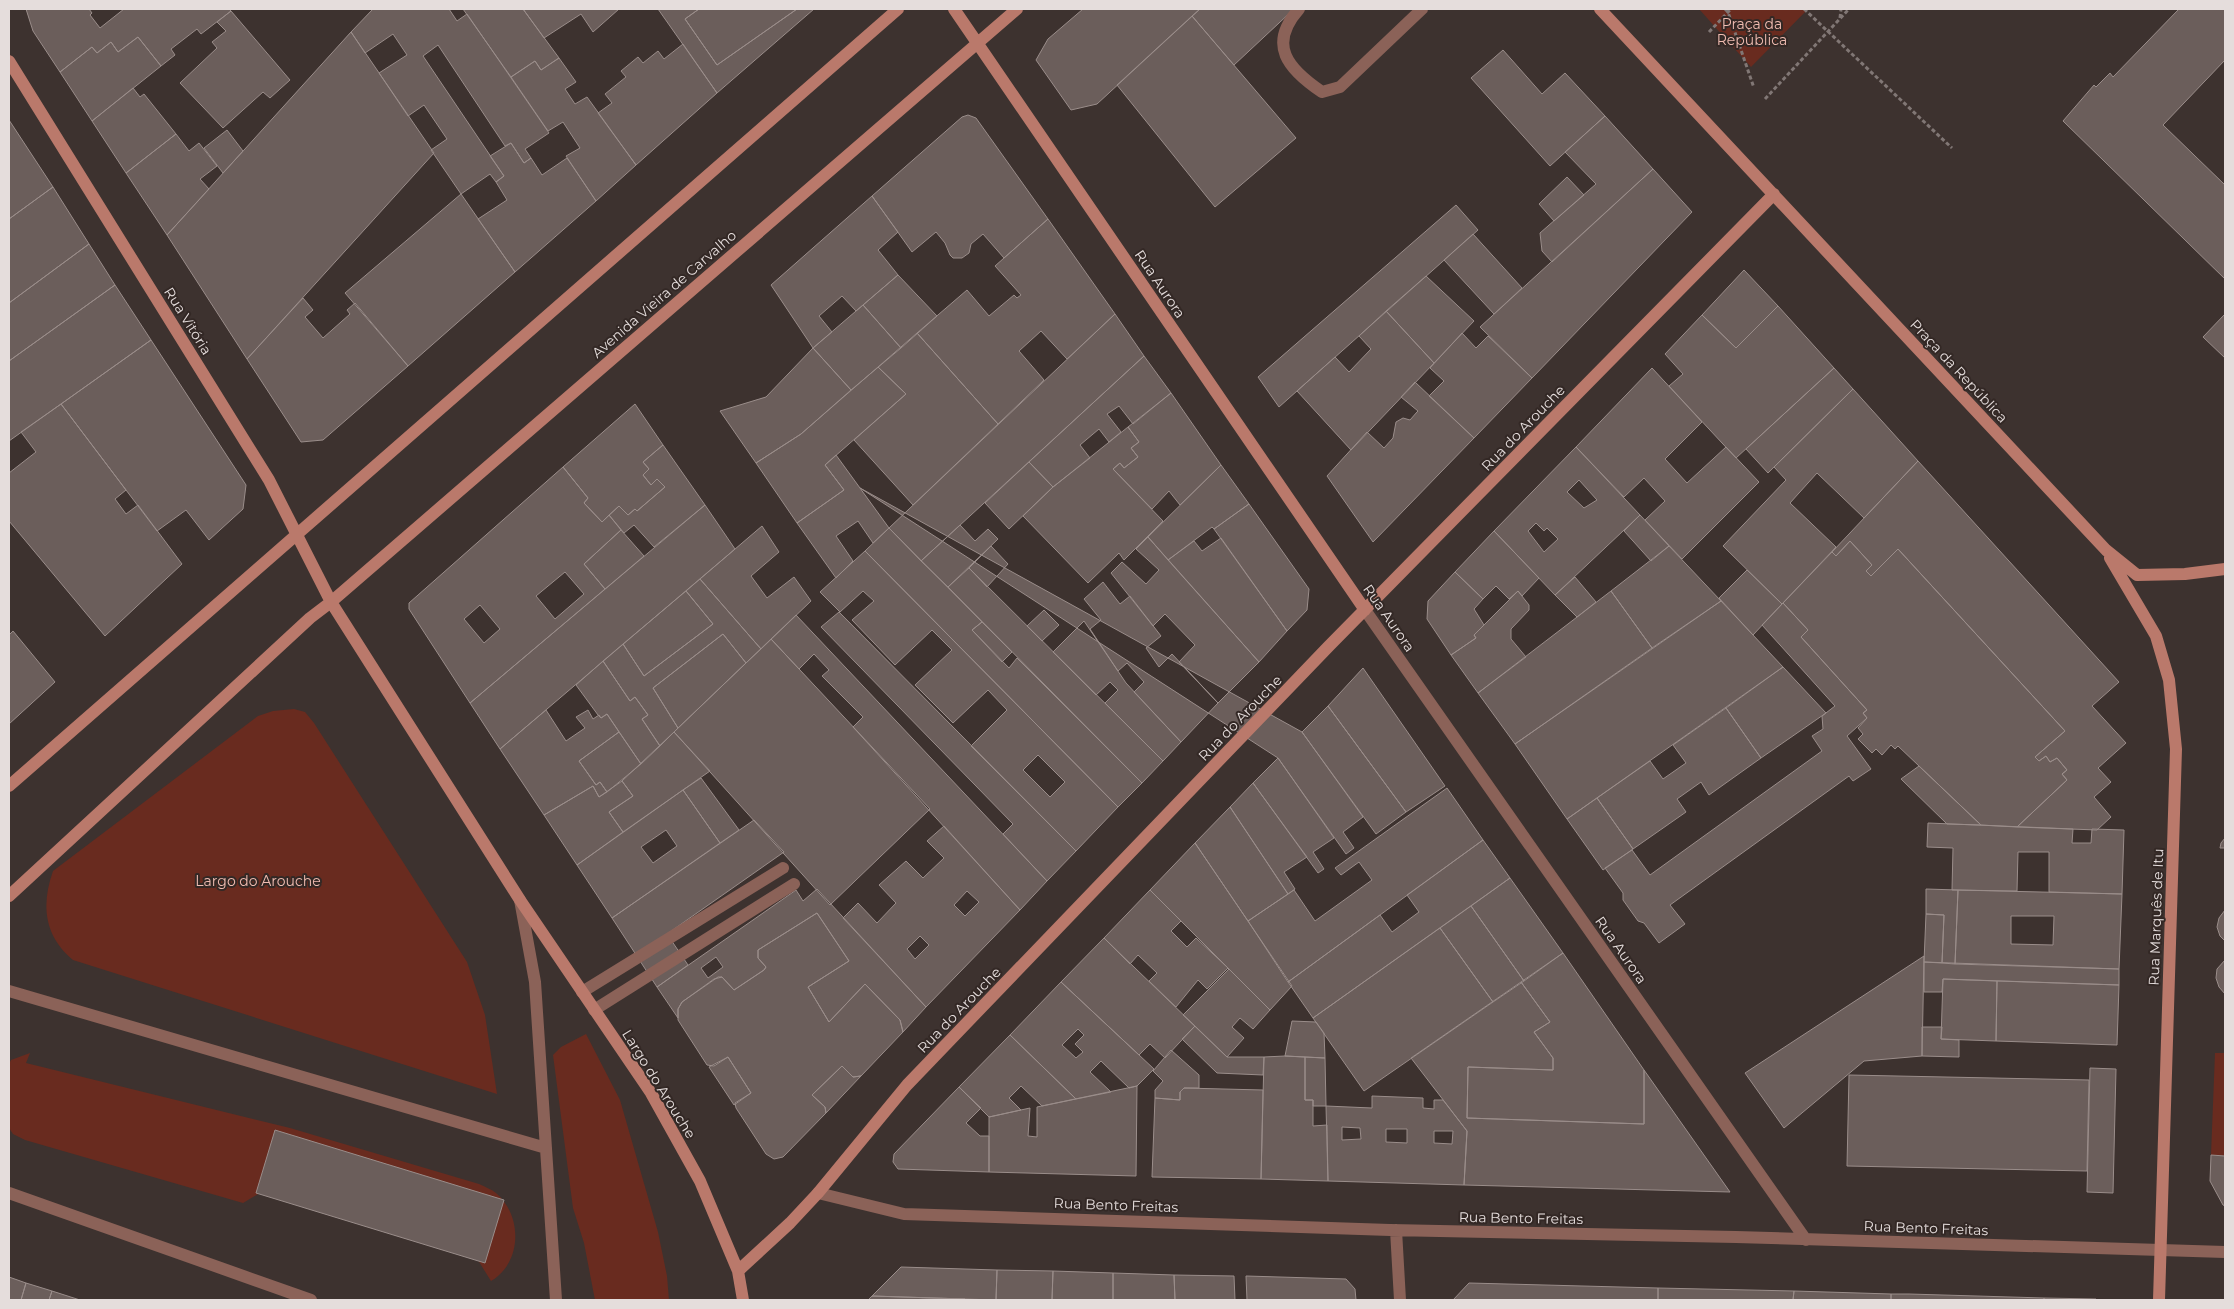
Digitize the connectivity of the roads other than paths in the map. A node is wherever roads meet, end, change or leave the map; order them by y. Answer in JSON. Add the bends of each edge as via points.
{"nodes":[{"id":1,"x":898,"y":9,"type":"edge"},
{"id":2,"x":954,"y":9,"type":"edge"},
{"id":3,"x":1017,"y":9,"type":"edge"},
{"id":4,"x":1299,"y":9,"type":"edge"},
{"id":5,"x":1422,"y":9,"type":"edge"},
{"id":6,"x":1600,"y":9,"type":"edge"},
{"id":7,"x":978,"y":42,"type":"junction"},
{"id":8,"x":9,"y":61,"type":"edge"},
{"id":9,"x":1774,"y":194,"type":"junction"},
{"id":10,"x":298,"y":534,"type":"junction"},
{"id":11,"x":2106,"y":550,"type":"junction"},
{"id":12,"x":2225,"y":569,"type":"edge"},
{"id":13,"x":331,"y":602,"type":"junction"},
{"id":14,"x":1365,"y":610,"type":"junction"},
{"id":15,"x":9,"y":786,"type":"edge"},
{"id":16,"x":783,"y":868,"type":"dead end"},
{"id":17,"x":794,"y":884,"type":"dead end"},
{"id":18,"x":9,"y":896,"type":"edge"},
{"id":19,"x":520,"y":900,"type":"junction"},
{"id":20,"x":9,"y":991,"type":"edge"},
{"id":21,"x":582,"y":992,"type":"junction"},
{"id":22,"x":594,"y":1010,"type":"junction"},
{"id":23,"x":546,"y":1148,"type":"junction"},
{"id":24,"x":9,"y":1193,"type":"edge"},
{"id":25,"x":818,"y":1193,"type":"junction"},
{"id":26,"x":1396,"y":1230,"type":"junction"},
{"id":27,"x":1806,"y":1240,"type":"junction"},
{"id":28,"x":2160,"y":1250,"type":"junction"},
{"id":29,"x":2225,"y":1252,"type":"edge"},
{"id":30,"x":738,"y":1272,"type":"junction"},
{"id":31,"x":311,"y":1300,"type":"edge"},
{"id":32,"x":556,"y":1300,"type":"edge"},
{"id":33,"x":743,"y":1300,"type":"edge"},
{"id":34,"x":1400,"y":1300,"type":"edge"},
{"id":35,"x":2159,"y":1300,"type":"edge"}],
"edges":[{"from":1,"to":10,"type":"street"},
{"from":2,"to":7,"type":"street","name":"Rua Aurora"},
{"from":3,"to":7,"type":"street","name":"Avenida Vieira de Carvalho"},
{"from":4,"to":5,"type":"street","via":[[1284,30],[1282,46],[1290,64],[1322,92],[1340,87]]},
{"from":6,"to":9,"type":"street","name":"Praça da República"},
{"from":7,"to":13,"type":"street","name":"Avenida Vieira de Carvalho"},
{"from":7,"to":14,"type":"street","name":"Rua Aurora"},
{"from":8,"to":10,"type":"street","name":"Rua Vitória","via":[[264,471]]},
{"from":9,"to":11,"type":"street","name":"Praça da República"},
{"from":9,"to":14,"type":"street","name":"Rua do Arouche"},
{"from":10,"to":13,"type":"street","name":"Rua Vitória"},
{"from":10,"to":15,"type":"street"},
{"from":11,"to":12,"type":"street","name":"Praça da República","via":[[2137,575]]},
{"from":11,"to":28,"type":"street","name":"Rua Marquês de Itu","via":[[2156,636],[2169,680],[2176,749]]},
{"from":13,"to":18,"type":"street","via":[[303,624]]},
{"from":13,"to":19,"type":"street","name":"Largo do Arouche"},
{"from":14,"to":25,"type":"street","name":"Rua do Arouche","via":[[907,1085]]},
{"from":14,"to":27,"type":"street","name":"Rua Aurora"},
{"from":16,"to":21,"type":"street"},
{"from":17,"to":22,"type":"street"},
{"from":19,"to":21,"type":"street","name":"Largo do Arouche"},
{"from":19,"to":23,"type":"street","name":"Largo do Arouche","via":[[535,982]]},
{"from":20,"to":23,"type":"street"},
{"from":21,"to":22,"type":"street","name":"Largo do Arouche"},
{"from":22,"to":30,"type":"street","name":"Largo do Arouche","via":[[650,1093],[700,1180]]},
{"from":23,"to":32,"type":"street","name":"Largo do Arouche"},
{"from":24,"to":31,"type":"street"},
{"from":25,"to":26,"type":"street","name":"Rua Bento Freitas","via":[[904,1214]]},
{"from":25,"to":30,"type":"street","name":"Rua do Arouche"},
{"from":26,"to":27,"type":"street","name":"Rua Bento Freitas"},
{"from":26,"to":34,"type":"street"},
{"from":27,"to":28,"type":"street","name":"Rua Bento Freitas"},
{"from":28,"to":29,"type":"street","name":"Rua Bento Freitas"},
{"from":28,"to":35,"type":"street","name":"Rua Marquês de Itu"},
{"from":30,"to":33,"type":"street","name":"Largo do Arouche"}]}
